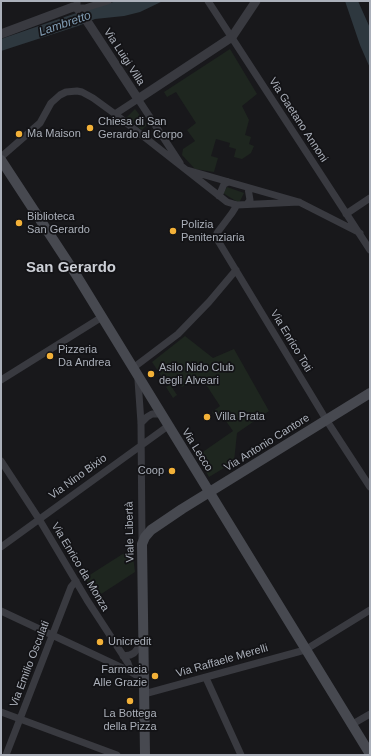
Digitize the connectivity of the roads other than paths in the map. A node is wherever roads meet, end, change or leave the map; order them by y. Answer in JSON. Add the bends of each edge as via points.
{"nodes":[{"id":1,"x":108,"y":1,"type":"edge"},
{"id":2,"x":208,"y":1,"type":"edge"},
{"id":3,"x":256,"y":1,"type":"edge"},
{"id":4,"x":78,"y":7,"type":"edge"},
{"id":5,"x":1,"y":34,"type":"edge"},
{"id":6,"x":232,"y":37,"type":"junction"},
{"id":7,"x":138,"y":99,"type":"junction"},
{"id":8,"x":115,"y":114,"type":"junction"},
{"id":9,"x":1,"y":158,"type":"edge"},
{"id":10,"x":183,"y":168,"type":"junction"},
{"id":11,"x":228,"y":182,"type":"junction"},
{"id":12,"x":248,"y":188,"type":"junction"},
{"id":13,"x":219,"y":196,"type":"junction"},
{"id":14,"x":370,"y":198,"type":"edge"},
{"id":15,"x":299,"y":202,"type":"junction"},
{"id":16,"x":247,"y":204,"type":"junction"},
{"id":17,"x":237,"y":205,"type":"junction"},
{"id":18,"x":346,"y":214,"type":"junction"},
{"id":19,"x":360,"y":233,"type":"junction"},
{"id":20,"x":370,"y":250,"type":"edge"},
{"id":21,"x":236,"y":270,"type":"junction"},
{"id":22,"x":102,"y":317,"type":"junction"},
{"id":23,"x":135,"y":372,"type":"junction"},
{"id":24,"x":1,"y":380,"type":"edge"},
{"id":25,"x":370,"y":393,"type":"edge"},
{"id":26,"x":161,"y":414,"type":"junction"},
{"id":27,"x":326,"y":420,"type":"junction"},
{"id":28,"x":141,"y":423,"type":"junction"},
{"id":29,"x":168,"y":426,"type":"junction"},
{"id":30,"x":141,"y":445,"type":"junction"},
{"id":31,"x":1,"y":461,"type":"edge"},
{"id":32,"x":370,"y":487,"type":"edge"},
{"id":33,"x":210,"y":493,"type":"junction"},
{"id":34,"x":39,"y":519,"type":"junction"},
{"id":35,"x":142,"y":544,"type":"junction"},
{"id":36,"x":1,"y":547,"type":"edge"},
{"id":37,"x":76,"y":581,"type":"junction"},
{"id":38,"x":370,"y":610,"type":"edge"},
{"id":39,"x":1,"y":611,"type":"edge"},
{"id":40,"x":52,"y":635,"type":"junction"},
{"id":41,"x":144,"y":641,"type":"junction"},
{"id":42,"x":305,"y":650,"type":"junction"},
{"id":43,"x":123,"y":656,"type":"junction"},
{"id":44,"x":131,"y":672,"type":"junction"},
{"id":45,"x":206,"y":678,"type":"junction"},
{"id":46,"x":144,"y":680,"type":"junction"},
{"id":47,"x":144,"y":694,"type":"junction"},
{"id":48,"x":1,"y":712,"type":"edge"},
{"id":49,"x":370,"y":714,"type":"edge"},
{"id":50,"x":20,"y":720,"type":"junction"},
{"id":51,"x":352,"y":725,"type":"junction"},
{"id":52,"x":370,"y":754,"type":"edge"},
{"id":53,"x":6,"y":755,"type":"edge"},
{"id":54,"x":118,"y":755,"type":"edge"},
{"id":55,"x":145,"y":755,"type":"edge"},
{"id":56,"x":241,"y":755,"type":"edge"}],
"edges":[{"from":1,"to":4,"type":"street","via":[[85,8]]},
{"from":2,"to":6,"type":"street","name":"Via Gaetano Annoni"},
{"from":3,"to":6,"type":"street"},
{"from":4,"to":5,"type":"street"},
{"from":4,"to":7,"type":"street","name":"Via Luigi Villa"},
{"from":6,"to":7,"type":"street"},
{"from":6,"to":18,"type":"street","name":"Via Gaetano Annoni"},
{"from":7,"to":8,"type":"street"},
{"from":7,"to":10,"type":"street"},
{"from":8,"to":9,"type":"street","via":[[82,92],[66,92],[51,103],[40,123]]},
{"from":8,"to":10,"type":"street"},
{"from":9,"to":22,"type":"main road","name":"Via Lecco"},
{"from":10,"to":11,"type":"street"},
{"from":10,"to":13,"type":"street"},
{"from":11,"to":12,"type":"street"},
{"from":11,"to":13,"type":"street","via":[[224,184]]},
{"from":12,"to":15,"type":"street"},
{"from":12,"to":16,"type":"street","via":[[250,200]]},
{"from":13,"to":17,"type":"street"},
{"from":14,"to":18,"type":"street"},
{"from":15,"to":16,"type":"street"},
{"from":15,"to":19,"type":"street"},
{"from":16,"to":17,"type":"street"},
{"from":17,"to":21,"type":"street","name":"Via Enrico Toti","via":[[216,236]]},
{"from":18,"to":19,"type":"street","name":"Via Gaetano Annoni"},
{"from":19,"to":20,"type":"street","name":"Via Gaetano Annoni"},
{"from":21,"to":23,"type":"street","via":[[178,334]]},
{"from":21,"to":27,"type":"street","name":"Via Enrico Toti"},
{"from":22,"to":23,"type":"main road","name":"Via Lecco"},
{"from":22,"to":24,"type":"street"},
{"from":23,"to":26,"type":"main road","name":"Via Lecco"},
{"from":23,"to":28,"type":"street","name":"Viale Libertà","via":[[140,395]]},
{"from":25,"to":27,"type":"main road","name":"Via Antonio Cantore"},
{"from":26,"to":28,"type":"street","via":[[147,416]]},
{"from":26,"to":29,"type":"main road","name":"Via Lecco"},
{"from":27,"to":32,"type":"street","name":"Via Enrico Toti"},
{"from":27,"to":33,"type":"main road","name":"Via Antonio Cantore"},
{"from":28,"to":30,"type":"street","name":"Viale Libertà"},
{"from":29,"to":30,"type":"street","name":"Via Nino Bixio"},
{"from":29,"to":33,"type":"main road","name":"Via Lecco"},
{"from":30,"to":34,"type":"street","name":"Via Nino Bixio"},
{"from":30,"to":35,"type":"street","name":"Viale Libertà"},
{"from":31,"to":34,"type":"street","name":"Via Enrico da Monza"},
{"from":33,"to":35,"type":"main road","name":"Via Antonio Cantore","via":[[153,528],[146,534]]},
{"from":33,"to":42,"type":"main road","name":"Via Lecco"},
{"from":34,"to":36,"type":"street","name":"Via Nino Bixio"},
{"from":34,"to":37,"type":"street","name":"Via Enrico da Monza"},
{"from":35,"to":41,"type":"main road","name":"Viale Libertà"},
{"from":37,"to":40,"type":"street","name":"Via Emilio Osculati","via":[[71,587]]},
{"from":37,"to":43,"type":"street","name":"Via Enrico da Monza"},
{"from":38,"to":42,"type":"street","name":"Via Raffaele Merelli"},
{"from":39,"to":40,"type":"street"},
{"from":40,"to":44,"type":"street"},
{"from":40,"to":50,"type":"street","name":"Via Emilio Osculati"},
{"from":41,"to":43,"type":"street","via":[[130,656]]},
{"from":41,"to":46,"type":"main road","name":"Viale Libertà"},
{"from":42,"to":45,"type":"street","name":"Via Raffaele Merelli"},
{"from":42,"to":51,"type":"main road","name":"Via Lecco"},
{"from":43,"to":44,"type":"street","name":"Via Enrico da Monza"},
{"from":44,"to":46,"type":"street"},
{"from":45,"to":47,"type":"street","name":"Via Raffaele Merelli"},
{"from":45,"to":56,"type":"street"},
{"from":46,"to":47,"type":"main road","name":"Viale Libertà"},
{"from":47,"to":55,"type":"main road","name":"Viale Libertà"},
{"from":48,"to":50,"type":"street"},
{"from":49,"to":51,"type":"street"},
{"from":50,"to":53,"type":"street","name":"Via Emilio Osculati"},
{"from":50,"to":54,"type":"street"},
{"from":51,"to":52,"type":"main road","name":"Via Lecco"}]}
